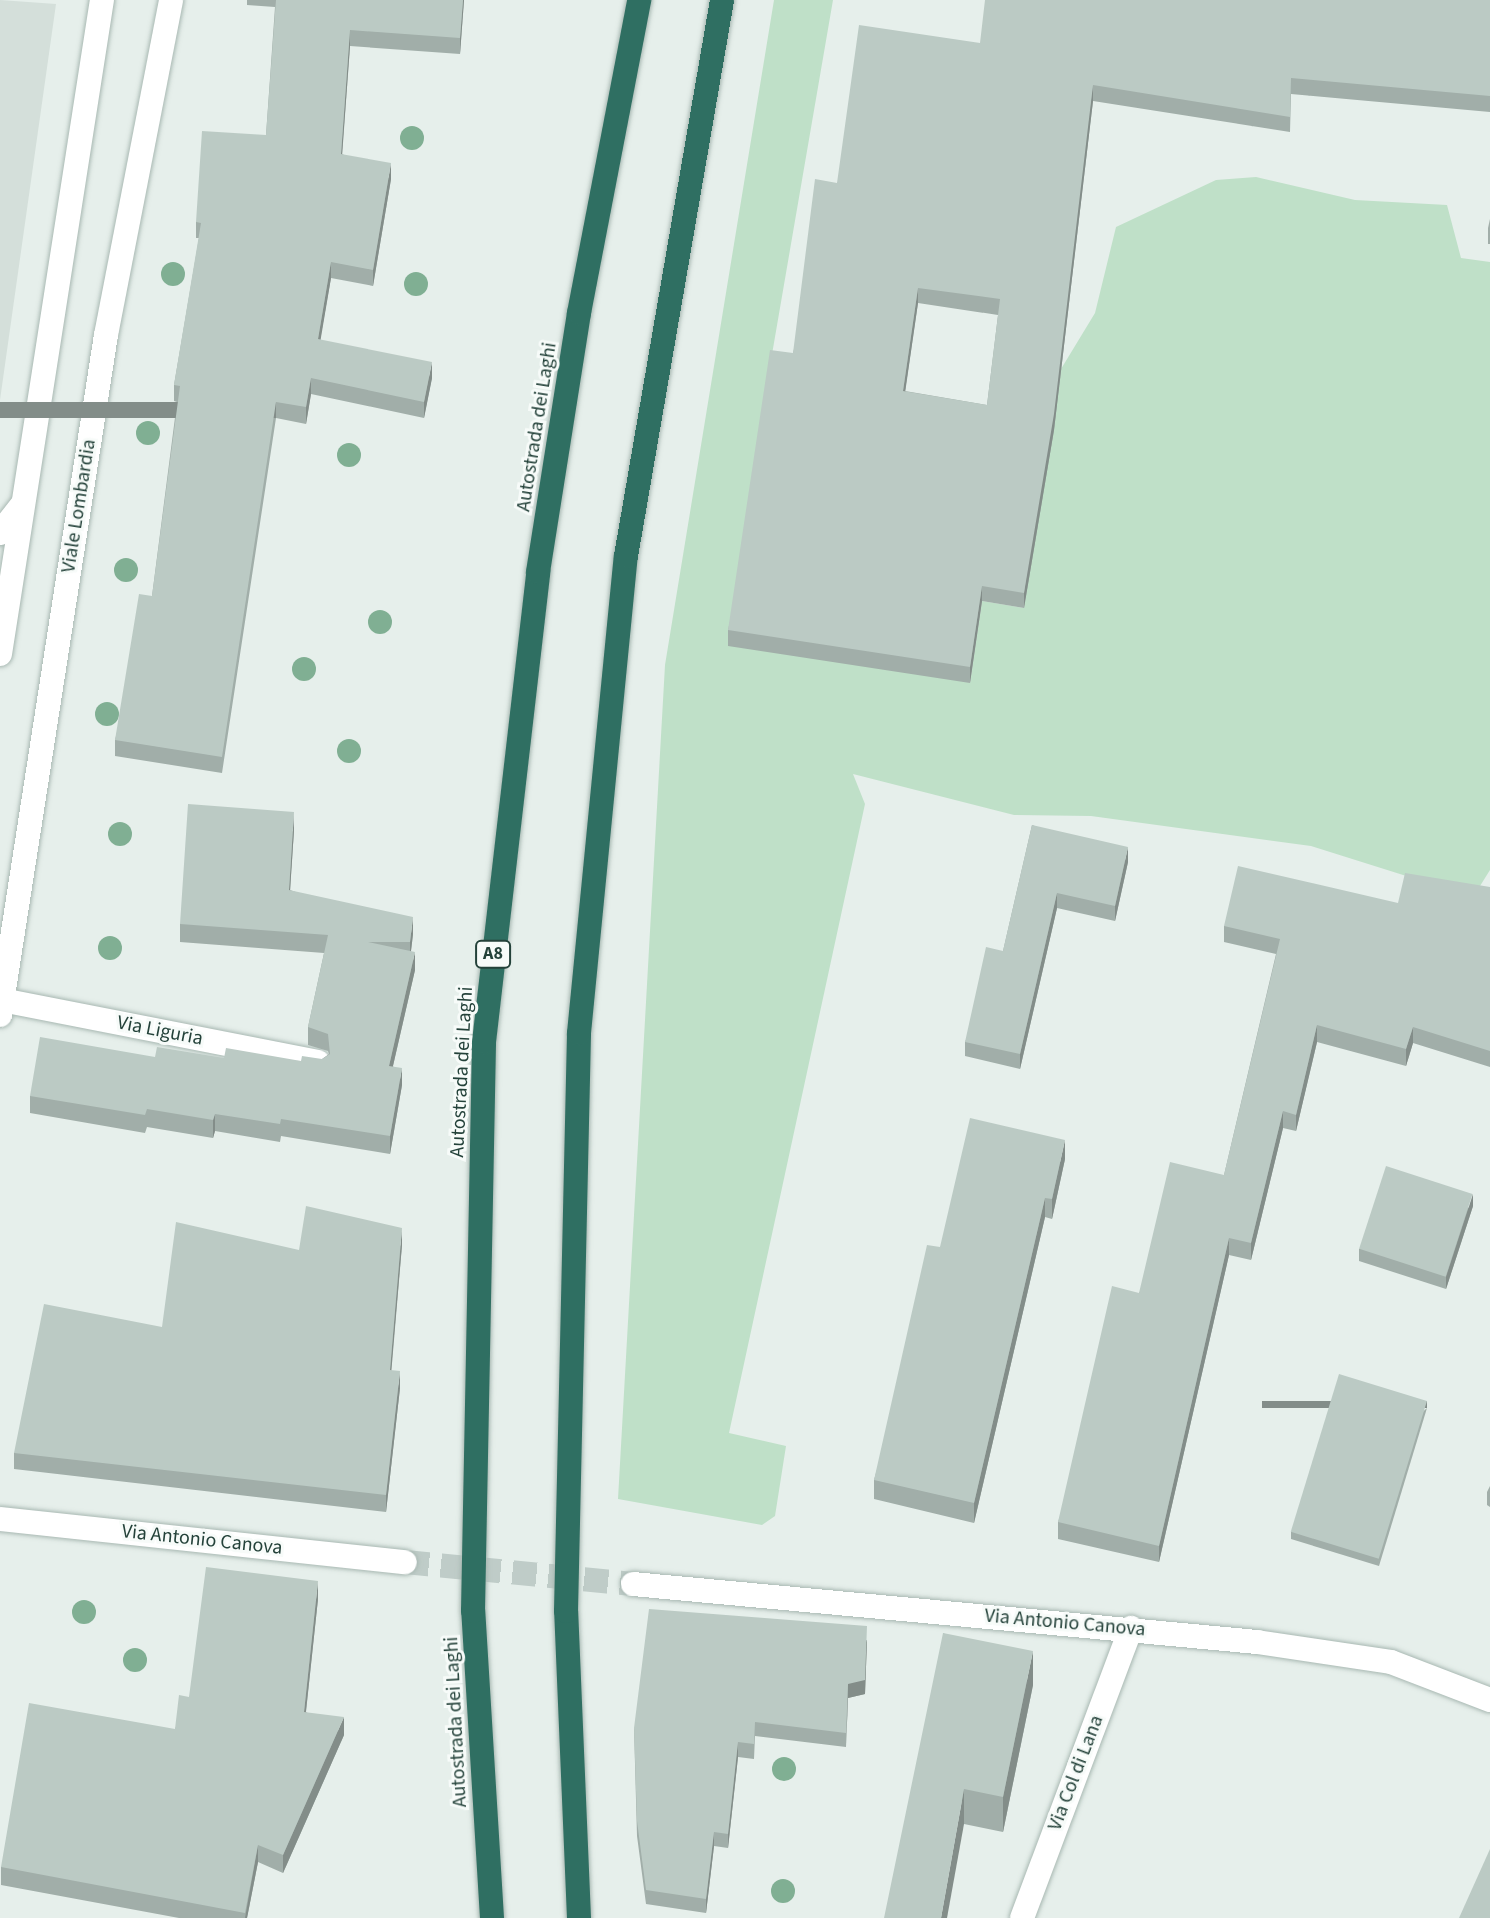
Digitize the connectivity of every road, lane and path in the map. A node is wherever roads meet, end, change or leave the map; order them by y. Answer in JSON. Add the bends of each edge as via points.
{"nodes":[{"id":1,"x":102,"y":0,"type":"edge"},
{"id":2,"x":171,"y":0,"type":"edge"},
{"id":3,"x":639,"y":0,"type":"edge"},
{"id":4,"x":722,"y":0,"type":"edge"},
{"id":5,"x":23,"y":504,"type":"junction"},
{"id":6,"x":0,"y":533,"type":"edge"},
{"id":7,"x":0,"y":654,"type":"edge"},
{"id":8,"x":1,"y":1008,"type":"edge"},
{"id":9,"x":318,"y":1062,"type":"edge"},
{"id":10,"x":0,"y":1519,"type":"edge"},
{"id":11,"x":405,"y":1562,"type":"tunnel mouth"},
{"id":12,"x":633,"y":1584,"type":"tunnel mouth"},
{"id":13,"x":1131,"y":1628,"type":"junction"},
{"id":14,"x":1490,"y":1700,"type":"edge"},
{"id":15,"x":492,"y":1918,"type":"edge"},
{"id":16,"x":579,"y":1918,"type":"edge"},
{"id":17,"x":1022,"y":1918,"type":"edge"}],
"edges":[{"from":1,"to":5,"type":"street"},
{"from":2,"to":8,"type":"street","name":"Viale Lombardia","via":[[106,335]]},
{"from":3,"to":15,"type":"highway","name":"Autostrada dei Laghi","number":"A8","via":[[579,313],[538,572],[484,1042],[473,1611]]},
{"from":4,"to":16,"type":"highway","via":[[626,556],[579,1033],[566,1611]]},
{"from":5,"to":6,"type":"street"},
{"from":5,"to":7,"type":"street"},
{"from":8,"to":9,"type":"street","name":"Via Liguria"},
{"from":10,"to":11,"type":"street","name":"Via Antonio Canova"},
{"from":12,"to":13,"type":"street","name":"Via Antonio Canova"},
{"from":13,"to":14,"type":"street","name":"Via Antonio Canova","via":[[1391,1662]]},
{"from":13,"to":17,"type":"street","name":"Via Col di Lana"}]}
